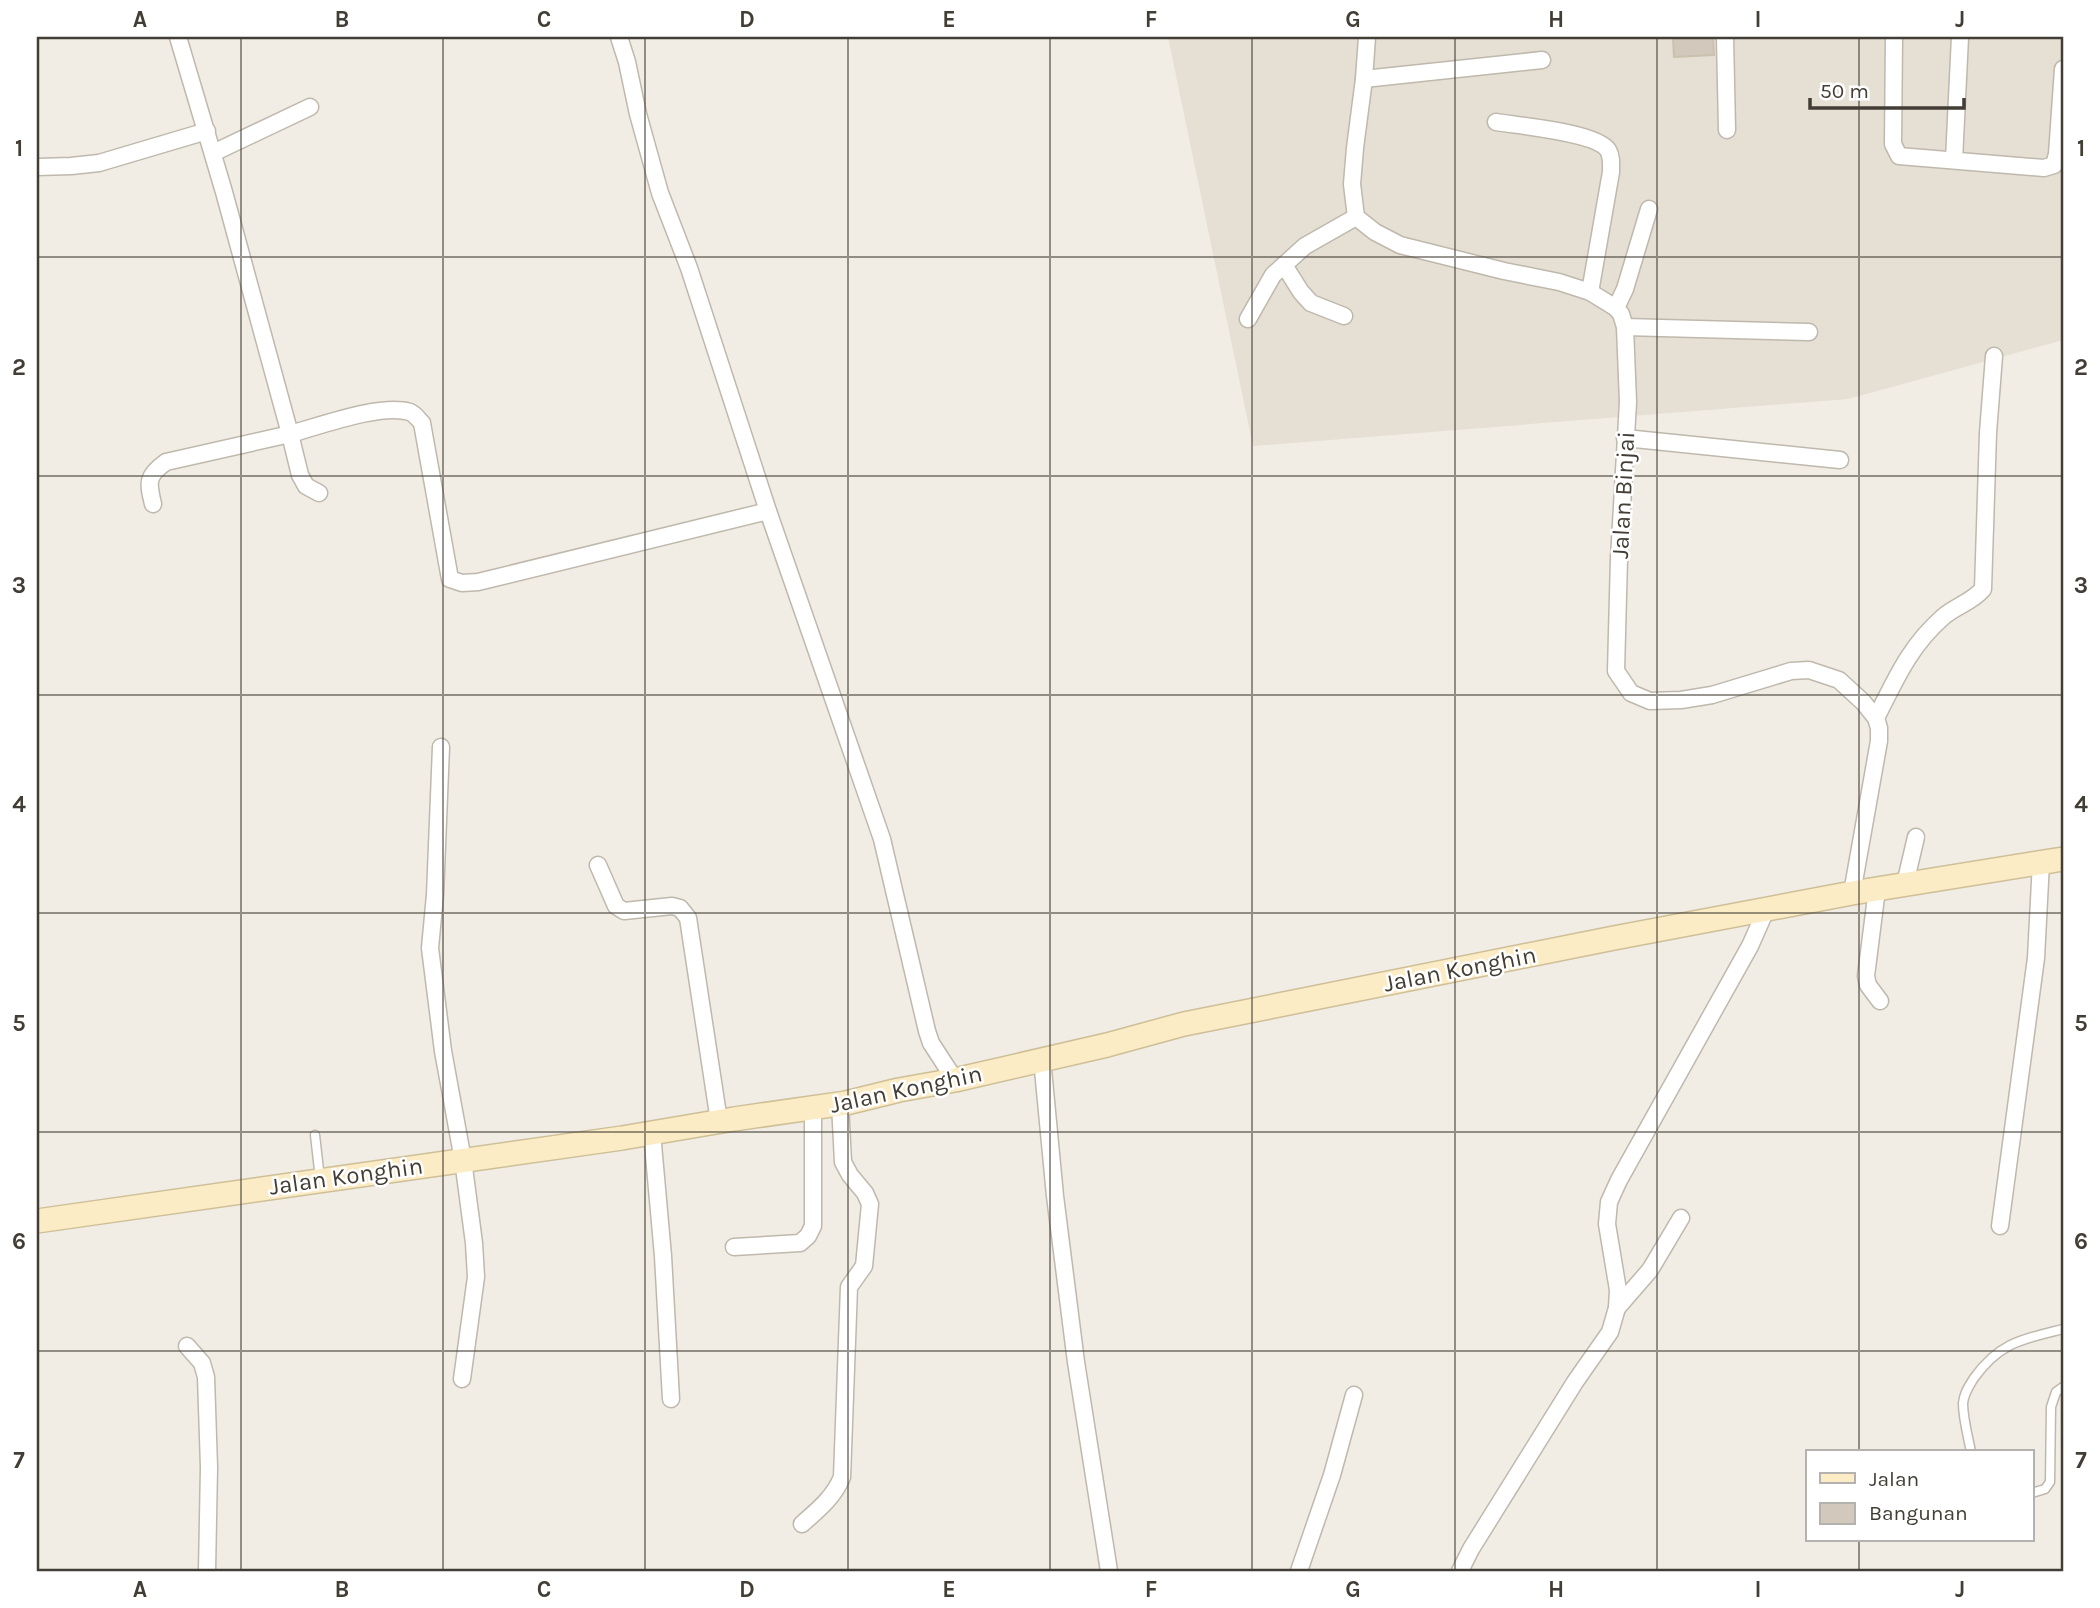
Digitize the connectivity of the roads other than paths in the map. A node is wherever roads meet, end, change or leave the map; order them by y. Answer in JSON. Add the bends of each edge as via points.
{"nodes":[{"id":1,"x":178,"y":37,"type":"edge"},
{"id":2,"x":619,"y":37,"type":"edge"},
{"id":3,"x":1367,"y":37,"type":"edge"},
{"id":4,"x":1725,"y":37,"type":"edge"},
{"id":5,"x":1894,"y":37,"type":"edge"},
{"id":6,"x":1961,"y":37,"type":"edge"},
{"id":7,"x":1542,"y":60,"type":"dead end"},
{"id":8,"x":2063,"y":69,"type":"edge"},
{"id":9,"x":1364,"y":79,"type":"junction"},
{"id":10,"x":310,"y":107,"type":"dead end"},
{"id":11,"x":1496,"y":122,"type":"dead end"},
{"id":12,"x":1727,"y":130,"type":"dead end"},
{"id":13,"x":207,"y":131,"type":"junction"},
{"id":14,"x":213,"y":153,"type":"junction"},
{"id":15,"x":1954,"y":160,"type":"junction"},
{"id":16,"x":37,"y":167,"type":"edge"},
{"id":17,"x":1649,"y":209,"type":"dead end"},
{"id":18,"x":1356,"y":217,"type":"junction"},
{"id":19,"x":1284,"y":265,"type":"junction"},
{"id":20,"x":1590,"y":292,"type":"junction"},
{"id":21,"x":1616,"y":308,"type":"junction"},
{"id":22,"x":1344,"y":316,"type":"dead end"},
{"id":23,"x":1248,"y":319,"type":"dead end"},
{"id":24,"x":1625,"y":327,"type":"junction"},
{"id":25,"x":1809,"y":332,"type":"dead end"},
{"id":26,"x":1994,"y":356,"type":"dead end"},
{"id":27,"x":290,"y":434,"type":"junction"},
{"id":28,"x":1625,"y":438,"type":"junction"},
{"id":29,"x":1840,"y":460,"type":"dead end"},
{"id":30,"x":319,"y":493,"type":"dead end"},
{"id":31,"x":153,"y":504,"type":"dead end"},
{"id":32,"x":768,"y":511,"type":"junction"},
{"id":33,"x":1876,"y":718,"type":"junction"},
{"id":34,"x":441,"y":747,"type":"dead end"},
{"id":35,"x":1916,"y":838,"type":"dead end"},
{"id":36,"x":2052,"y":861,"type":"edge"},
{"id":37,"x":598,"y":865,"type":"dead end"},
{"id":38,"x":1905,"y":884,"type":"junction"},
{"id":39,"x":1877,"y":889,"type":"junction"},
{"id":40,"x":1852,"y":893,"type":"junction"},
{"id":41,"x":1766,"y":910,"type":"junction"},
{"id":42,"x":1880,"y":1000,"type":"dead end"},
{"id":43,"x":1042,"y":1059,"type":"junction"},
{"id":44,"x":955,"y":1080,"type":"junction"},
{"id":45,"x":840,"y":1104,"type":"junction"},
{"id":46,"x":813,"y":1108,"type":"junction"},
{"id":47,"x":719,"y":1121,"type":"junction"},
{"id":48,"x":652,"y":1133,"type":"junction"},
{"id":49,"x":315,"y":1135,"type":"dead end"},
{"id":50,"x":463,"y":1160,"type":"junction"},
{"id":51,"x":320,"y":1180,"type":"junction"},
{"id":52,"x":1681,"y":1218,"type":"dead end"},
{"id":53,"x":37,"y":1221,"type":"edge"},
{"id":54,"x":2000,"y":1226,"type":"dead end"},
{"id":55,"x":734,"y":1247,"type":"dead end"},
{"id":56,"x":1617,"y":1308,"type":"junction"},
{"id":57,"x":2063,"y":1329,"type":"edge"},
{"id":58,"x":187,"y":1346,"type":"dead end"},
{"id":59,"x":462,"y":1379,"type":"dead end"},
{"id":60,"x":2063,"y":1387,"type":"edge"},
{"id":61,"x":1354,"y":1395,"type":"dead end"},
{"id":62,"x":671,"y":1399,"type":"dead end"},
{"id":63,"x":1971,"y":1450,"type":"edge"},
{"id":64,"x":2034,"y":1492,"type":"edge"},
{"id":65,"x":802,"y":1524,"type":"dead end"},
{"id":66,"x":207,"y":1571,"type":"edge"},
{"id":67,"x":1109,"y":1571,"type":"edge"},
{"id":68,"x":1299,"y":1571,"type":"edge"},
{"id":69,"x":1460,"y":1571,"type":"edge"}],
"edges":[{"from":1,"to":13,"type":"street"},
{"from":2,"to":32,"type":"street","via":[[660,193]]},
{"from":3,"to":9,"type":"street"},
{"from":4,"to":12,"type":"street"},
{"from":5,"to":15,"type":"street","via":[[1893,144],[1899,156]]},
{"from":6,"to":15,"type":"street"},
{"from":7,"to":9,"type":"street"},
{"from":8,"to":15,"type":"street","via":[[2054,164],[2044,168]]},
{"from":9,"to":18,"type":"street","via":[[1352,184]]},
{"from":10,"to":14,"type":"street"},
{"from":11,"to":20,"type":"street","via":[[1585,136],[1607,149],[1611,172]]},
{"from":13,"to":14,"type":"street"},
{"from":13,"to":16,"type":"street","via":[[99,163]]},
{"from":14,"to":27,"type":"street"},
{"from":17,"to":21,"type":"street"},
{"from":18,"to":19,"type":"street","via":[[1305,246]]},
{"from":18,"to":20,"type":"street","via":[[1400,245]]},
{"from":19,"to":22,"type":"street","via":[[1311,303]]},
{"from":19,"to":23,"type":"street","via":[[1273,275]]},
{"from":20,"to":21,"type":"street"},
{"from":21,"to":24,"type":"street","name":"Jalan Binjai"},
{"from":24,"to":25,"type":"street"},
{"from":24,"to":28,"type":"street","name":"Jalan Binjai"},
{"from":26,"to":33,"type":"street","via":[[1983,589],[1951,610],[1917,644]]},
{"from":27,"to":30,"type":"street","via":[[300,475],[306,486]]},
{"from":27,"to":31,"type":"street","via":[[166,462],[153,471],[149,484]]},
{"from":27,"to":32,"type":"street","via":[[379,411],[413,413],[422,423],[450,579],[462,583]]},
{"from":28,"to":29,"type":"street"},
{"from":28,"to":33,"type":"street","name":"Jalan Binjai","via":[[1616,671],[1631,693],[1650,701],[1712,695],[1791,671],[1809,670],[1839,680]]},
{"from":32,"to":44,"type":"street","via":[[882,839],[927,1031]]},
{"from":33,"to":40,"type":"street","via":[[1879,741]]},
{"from":34,"to":50,"type":"street","via":[[430,948]]},
{"from":35,"to":38,"type":"street"},
{"from":36,"to":38,"type":"street","name":"Jalan Konghin"},
{"from":36,"to":54,"type":"street"},
{"from":37,"to":47,"type":"street","via":[[616,906],[624,911],[673,906],[688,918]]},
{"from":38,"to":39,"type":"street","name":"Jalan Konghin"},
{"from":39,"to":40,"type":"street","name":"Jalan Konghin"},
{"from":39,"to":42,"type":"street","via":[[1866,976]]},
{"from":40,"to":41,"type":"street","name":"Jalan Konghin"},
{"from":41,"to":43,"type":"street","name":"Jalan Konghin","via":[[1184,1024]]},
{"from":41,"to":56,"type":"street","via":[[1609,1202],[1607,1224]]},
{"from":43,"to":44,"type":"street","name":"Jalan Konghin"},
{"from":43,"to":67,"type":"street","via":[[1076,1362]]},
{"from":44,"to":45,"type":"street","name":"Jalan Konghin"},
{"from":45,"to":46,"type":"street","name":"Jalan Konghin"},
{"from":45,"to":65,"type":"street","via":[[843,1161],[870,1204],[866,1252],[864,1266],[849,1287],[842,1477],[826,1502]]},
{"from":46,"to":47,"type":"street","name":"Jalan Konghin"},
{"from":46,"to":55,"type":"street","via":[[813,1226],[800,1243]]},
{"from":47,"to":48,"type":"street","name":"Jalan Konghin"},
{"from":48,"to":50,"type":"street","name":"Jalan Konghin"},
{"from":48,"to":62,"type":"street"},
{"from":49,"to":51,"type":"lane"},
{"from":50,"to":51,"type":"street","name":"Jalan Konghin"},
{"from":50,"to":59,"type":"street","via":[[476,1277]]},
{"from":51,"to":53,"type":"street","name":"Jalan Konghin"},
{"from":52,"to":56,"type":"street","via":[[1650,1270]]},
{"from":56,"to":69,"type":"street","via":[[1610,1332]]},
{"from":57,"to":63,"type":"lane","via":[[2017,1341],[1996,1353],[1980,1370],[1963,1401]]},
{"from":58,"to":66,"type":"street","via":[[202,1363],[205,1377]]},
{"from":60,"to":64,"type":"lane","via":[[2051,1407],[2050,1482]]},
{"from":61,"to":68,"type":"street"}]}
